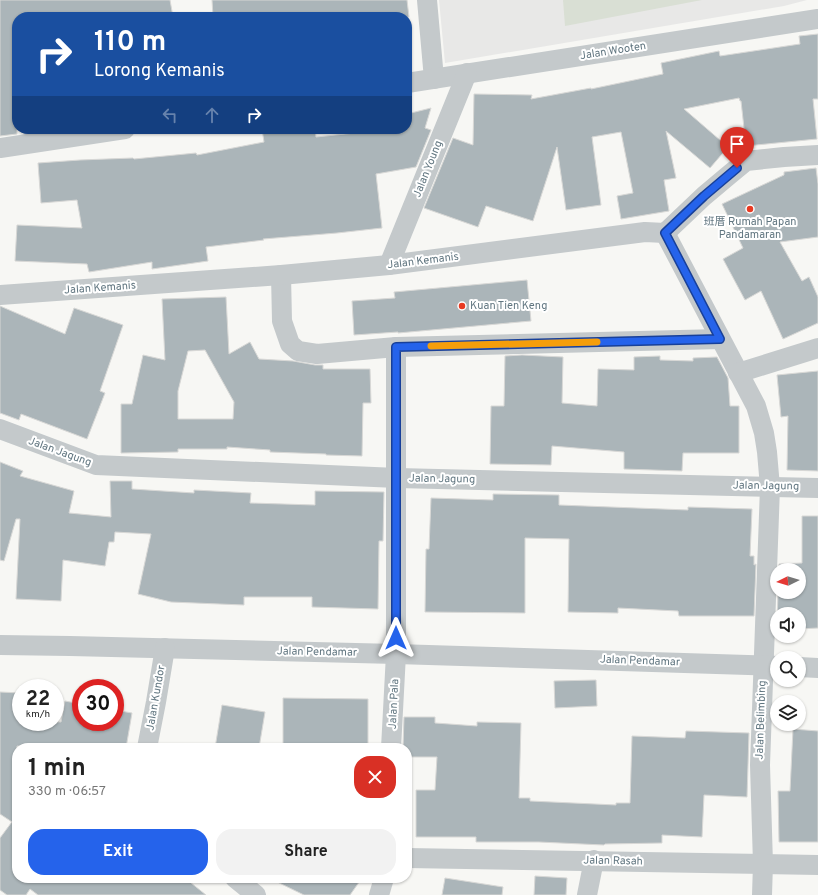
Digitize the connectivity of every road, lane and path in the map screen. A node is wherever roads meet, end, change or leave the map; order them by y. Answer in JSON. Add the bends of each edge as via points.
{"nodes":[{"id":1,"x":427,"y":0,"type":"edge"},
{"id":2,"x":818,"y":19,"type":"edge"},
{"id":3,"x":467,"y":73,"type":"junction"},
{"id":4,"x":434,"y":79,"type":"junction"},
{"id":5,"x":412,"y":82,"type":"edge"},
{"id":6,"x":92,"y":134,"type":"edge"},
{"id":7,"x":0,"y":148,"type":"edge"},
{"id":8,"x":818,"y":155,"type":"edge"},
{"id":9,"x":665,"y":233,"type":"junction"},
{"id":10,"x":389,"y":265,"type":"junction"},
{"id":11,"x":281,"y":275,"type":"junction"},
{"id":12,"x":0,"y":295,"type":"edge"},
{"id":13,"x":720,"y":339,"type":"junction"},
{"id":14,"x":396,"y":347,"type":"junction"},
{"id":15,"x":818,"y":348,"type":"edge"},
{"id":16,"x":738,"y":373,"type":"junction"},
{"id":17,"x":0,"y":429,"type":"edge"},
{"id":18,"x":397,"y":478,"type":"junction"},
{"id":19,"x":770,"y":486,"type":"junction"},
{"id":20,"x":818,"y":488,"type":"edge"},
{"id":21,"x":0,"y":645,"type":"edge"},
{"id":22,"x":165,"y":648,"type":"junction"},
{"id":23,"x":770,"y":651,"type":"edge"},
{"id":24,"x":396,"y":654,"type":"junction"},
{"id":25,"x":770,"y":666,"type":"edge"},
{"id":26,"x":806,"y":667,"type":"edge"},
{"id":27,"x":818,"y":668,"type":"edge"},
{"id":28,"x":148,"y":743,"type":"edge"},
{"id":29,"x":391,"y":743,"type":"edge"},
{"id":30,"x":412,"y":858,"type":"edge"},
{"id":31,"x":594,"y":860,"type":"junction"},
{"id":32,"x":763,"y":864,"type":"junction"},
{"id":33,"x":818,"y":865,"type":"edge"},
{"id":34,"x":241,"y":883,"type":"edge"},
{"id":35,"x":383,"y":883,"type":"edge"},
{"id":36,"x":256,"y":895,"type":"edge"},
{"id":37,"x":379,"y":895,"type":"edge"},
{"id":38,"x":587,"y":895,"type":"edge"},
{"id":39,"x":762,"y":895,"type":"edge"}],
"edges":[{"from":1,"to":4,"type":"street"},
{"from":2,"to":3,"type":"street","name":"Jalan Wooten"},
{"from":3,"to":4,"type":"street","name":"Jalan Wooten"},
{"from":3,"to":10,"type":"street","name":"Jalan Young"},
{"from":4,"to":5,"type":"street","name":"Jalan Wooten"},
{"from":6,"to":7,"type":"street"},
{"from":8,"to":9,"type":"street","via":[[746,161]]},
{"from":9,"to":10,"type":"street","name":"Jalan Kemanis","via":[[645,232]]},
{"from":9,"to":13,"type":"street","name":"Jalan Belimbing"},
{"from":10,"to":11,"type":"street","name":"Jalan Kemanis"},
{"from":11,"to":12,"type":"street","name":"Jalan Kemanis"},
{"from":11,"to":14,"type":"street","via":[[282,321],[290,344],[298,351],[316,354]]},
{"from":13,"to":14,"type":"street"},
{"from":13,"to":16,"type":"street","name":"Jalan Belimbing"},
{"from":14,"to":18,"type":"street","name":"Jalan Pala"},
{"from":15,"to":16,"type":"street"},
{"from":16,"to":19,"type":"street","name":"Jalan Belimbing","via":[[756,406],[764,433]]},
{"from":17,"to":18,"type":"street","name":"Jalan Jagung","via":[[96,465]]},
{"from":18,"to":19,"type":"street","name":"Jalan Jagung"},
{"from":18,"to":24,"type":"street","name":"Jalan Pala"},
{"from":19,"to":20,"type":"street","name":"Jalan Jagung"},
{"from":19,"to":23,"type":"street","name":"Jalan Belimbing"},
{"from":21,"to":22,"type":"street","name":"Jalan Pendamar"},
{"from":22,"to":24,"type":"street","name":"Jalan Pendamar"},
{"from":22,"to":28,"type":"street","name":"Jalan Kundor"},
{"from":24,"to":25,"type":"street","name":"Jalan Pendamar"},
{"from":24,"to":29,"type":"street","name":"Jalan Pala"},
{"from":25,"to":32,"type":"street","name":"Jalan Belimbing","via":[[760,765]]},
{"from":26,"to":27,"type":"street"},
{"from":30,"to":31,"type":"street","name":"Jalan Rasah"},
{"from":31,"to":32,"type":"street","name":"Jalan Rasah"},
{"from":31,"to":38,"type":"street"},
{"from":32,"to":33,"type":"street","name":"Jalan Rasah"},
{"from":32,"to":39,"type":"street","name":"Jalan Belimbing"},
{"from":34,"to":36,"type":"street"},
{"from":35,"to":37,"type":"street"}]}
